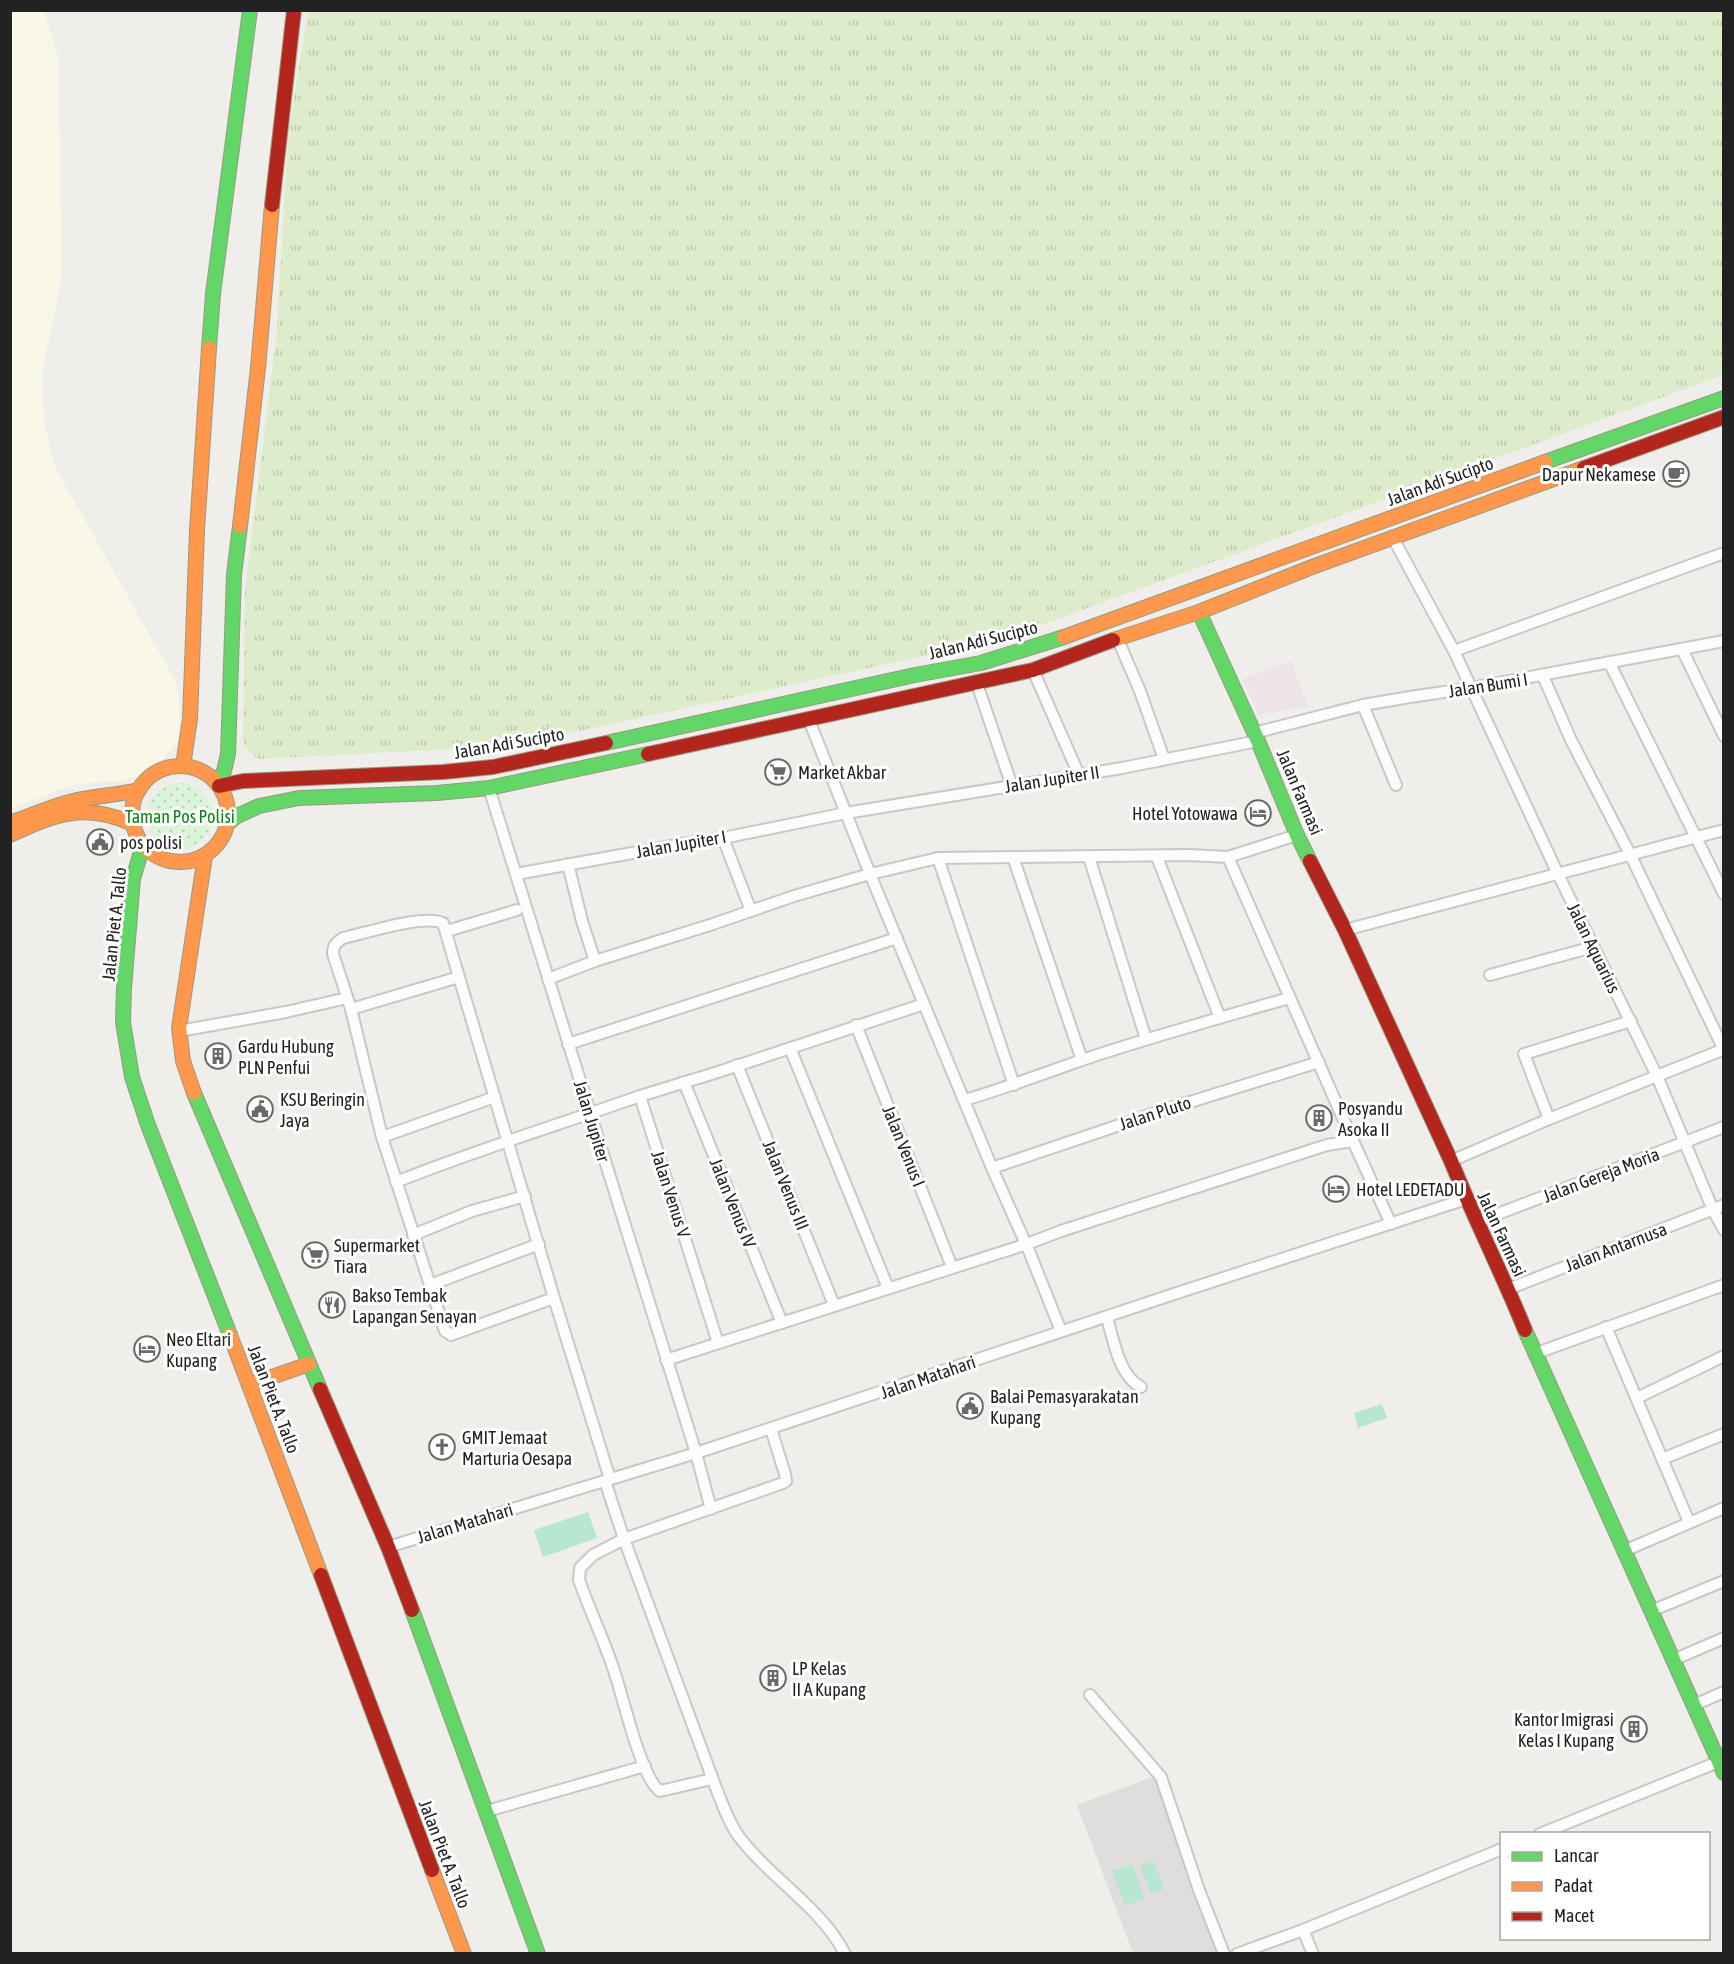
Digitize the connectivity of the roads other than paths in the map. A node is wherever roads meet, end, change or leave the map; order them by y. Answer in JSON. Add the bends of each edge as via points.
{"nodes":[{"id":1,"x":249,"y":10,"type":"edge"},
{"id":2,"x":294,"y":10,"type":"edge"},
{"id":3,"x":1724,"y":398,"type":"edge"},
{"id":4,"x":1724,"y":417,"type":"edge"},
{"id":5,"x":1640,"y":429,"type":"junction"},
{"id":6,"x":1647,"y":444,"type":"junction"},
{"id":7,"x":1393,"y":538,"type":"junction"},
{"id":8,"x":1724,"y":553,"type":"edge"},
{"id":9,"x":1198,"y":612,"type":"junction"},
{"id":10,"x":1118,"y":640,"type":"junction"},
{"id":11,"x":1724,"y":641,"type":"edge"},
{"id":12,"x":1682,"y":649,"type":"junction"},
{"id":13,"x":1454,"y":651,"type":"junction"},
{"id":14,"x":1609,"y":662,"type":"junction"},
{"id":15,"x":1034,"y":670,"type":"junction"},
{"id":16,"x":1543,"y":676,"type":"junction"},
{"id":17,"x":976,"y":681,"type":"junction"},
{"id":18,"x":860,"y":688,"type":"junction"},
{"id":19,"x":1471,"y":688,"type":"junction"},
{"id":20,"x":1363,"y":705,"type":"junction"},
{"id":21,"x":868,"y":706,"type":"junction"},
{"id":22,"x":809,"y":720,"type":"junction"},
{"id":23,"x":1724,"y":736,"type":"edge"},
{"id":24,"x":1256,"y":737,"type":"junction"},
{"id":25,"x":1164,"y":759,"type":"junction"},
{"id":26,"x":183,"y":766,"type":"junction"},
{"id":27,"x":1079,"y":775,"type":"junction"},
{"id":28,"x":218,"y":784,"type":"junction"},
{"id":29,"x":1396,"y":785,"type":"dead end"},
{"id":30,"x":1011,"y":786,"type":"junction"},
{"id":31,"x":489,"y":788,"type":"junction"},
{"id":32,"x":139,"y":790,"type":"junction"},
{"id":33,"x":846,"y":813,"type":"junction"},
{"id":34,"x":10,"y":823,"type":"edge"},
{"id":35,"x":133,"y":824,"type":"junction"},
{"id":36,"x":227,"y":824,"type":"junction"},
{"id":37,"x":1724,"y":830,"type":"edge"},
{"id":38,"x":10,"y":834,"type":"edge"},
{"id":39,"x":1297,"y":835,"type":"junction"},
{"id":40,"x":723,"y":838,"type":"junction"},
{"id":41,"x":1695,"y":838,"type":"junction"},
{"id":42,"x":144,"y":845,"type":"junction"},
{"id":43,"x":1630,"y":854,"type":"junction"},
{"id":44,"x":205,"y":856,"type":"junction"},
{"id":45,"x":1013,"y":857,"type":"junction"},
{"id":46,"x":1089,"y":857,"type":"junction"},
{"id":47,"x":1157,"y":857,"type":"junction"},
{"id":48,"x":1228,"y":857,"type":"junction"},
{"id":49,"x":938,"y":858,"type":"junction"},
{"id":50,"x":568,"y":864,"type":"junction"},
{"id":51,"x":1557,"y":872,"type":"junction"},
{"id":52,"x":516,"y":874,"type":"junction"},
{"id":53,"x":870,"y":874,"type":"junction"},
{"id":54,"x":1724,"y":894,"type":"edge"},
{"id":55,"x":517,"y":910,"type":"dead end"},
{"id":56,"x":751,"y":911,"type":"junction"},
{"id":57,"x":1345,"y":930,"type":"junction"},
{"id":58,"x":447,"y":931,"type":"junction"},
{"id":59,"x":897,"y":938,"type":"junction"},
{"id":60,"x":1593,"y":947,"type":"junction"},
{"id":61,"x":595,"y":961,"type":"junction"},
{"id":62,"x":1490,"y":975,"type":"dead end"},
{"id":63,"x":459,"y":977,"type":"junction"},
{"id":64,"x":548,"y":979,"type":"junction"},
{"id":65,"x":1289,"y":998,"type":"junction"},
{"id":66,"x":349,"y":1003,"type":"junction"},
{"id":67,"x":924,"y":1004,"type":"junction"},
{"id":68,"x":1220,"y":1017,"type":"junction"},
{"id":69,"x":1630,"y":1021,"type":"junction"},
{"id":70,"x":856,"y":1025,"type":"junction"},
{"id":71,"x":179,"y":1031,"type":"junction"},
{"id":72,"x":1146,"y":1039,"type":"junction"},
{"id":73,"x":568,"y":1044,"type":"junction"},
{"id":74,"x":790,"y":1048,"type":"junction"},
{"id":75,"x":1723,"y":1050,"type":"edge"},
{"id":76,"x":1082,"y":1060,"type":"junction"},
{"id":77,"x":1319,"y":1062,"type":"junction"},
{"id":78,"x":737,"y":1065,"type":"junction"},
{"id":79,"x":1657,"y":1076,"type":"junction"},
{"id":80,"x":684,"y":1082,"type":"junction"},
{"id":81,"x":1014,"y":1085,"type":"junction"},
{"id":82,"x":640,"y":1096,"type":"junction"},
{"id":83,"x":495,"y":1097,"type":"junction"},
{"id":84,"x":965,"y":1100,"type":"junction"},
{"id":85,"x":590,"y":1114,"type":"junction"},
{"id":86,"x":1549,"y":1119,"type":"junction"},
{"id":87,"x":1724,"y":1127,"type":"edge"},
{"id":88,"x":382,"y":1137,"type":"junction"},
{"id":89,"x":1353,"y":1141,"type":"junction"},
{"id":90,"x":508,"y":1142,"type":"junction"},
{"id":91,"x":1686,"y":1142,"type":"junction"},
{"id":92,"x":1451,"y":1161,"type":"junction"},
{"id":93,"x":992,"y":1168,"type":"junction"},
{"id":94,"x":396,"y":1182,"type":"junction"},
{"id":95,"x":525,"y":1196,"type":"junction"},
{"id":96,"x":1466,"y":1200,"type":"junction"},
{"id":97,"x":1724,"y":1205,"type":"edge"},
{"id":98,"x":1713,"y":1210,"type":"junction"},
{"id":99,"x":1477,"y":1222,"type":"junction"},
{"id":100,"x":1391,"y":1224,"type":"junction"},
{"id":101,"x":1724,"y":1230,"type":"edge"},
{"id":102,"x":413,"y":1235,"type":"junction"},
{"id":103,"x":539,"y":1244,"type":"junction"},
{"id":104,"x":1027,"y":1244,"type":"junction"},
{"id":105,"x":952,"y":1267,"type":"junction"},
{"id":106,"x":430,"y":1285,"type":"junction"},
{"id":107,"x":1724,"y":1285,"type":"edge"},
{"id":108,"x":888,"y":1288,"type":"junction"},
{"id":109,"x":1508,"y":1289,"type":"junction"},
{"id":110,"x":554,"y":1298,"type":"junction"},
{"id":111,"x":834,"y":1305,"type":"junction"},
{"id":112,"x":1107,"y":1317,"type":"junction"},
{"id":113,"x":782,"y":1323,"type":"junction"},
{"id":114,"x":1606,"y":1327,"type":"junction"},
{"id":115,"x":1061,"y":1331,"type":"junction"},
{"id":116,"x":718,"y":1343,"type":"junction"},
{"id":117,"x":1534,"y":1354,"type":"junction"},
{"id":118,"x":1724,"y":1356,"type":"edge"},
{"id":119,"x":666,"y":1360,"type":"junction"},
{"id":120,"x":309,"y":1364,"type":"junction"},
{"id":121,"x":249,"y":1385,"type":"junction"},
{"id":122,"x":1142,"y":1387,"type":"dead end"},
{"id":123,"x":1637,"y":1398,"type":"junction"},
{"id":124,"x":771,"y":1429,"type":"junction"},
{"id":125,"x":1724,"y":1434,"type":"edge"},
{"id":126,"x":696,"y":1453,"type":"junction"},
{"id":127,"x":1662,"y":1459,"type":"junction"},
{"id":128,"x":608,"y":1480,"type":"junction"},
{"id":129,"x":1724,"y":1508,"type":"edge"},
{"id":130,"x":711,"y":1509,"type":"junction"},
{"id":131,"x":1689,"y":1522,"type":"junction"},
{"id":132,"x":624,"y":1539,"type":"junction"},
{"id":133,"x":388,"y":1547,"type":"junction"},
{"id":134,"x":1624,"y":1551,"type":"junction"},
{"id":135,"x":1724,"y":1581,"type":"edge"},
{"id":136,"x":1652,"y":1611,"type":"junction"},
{"id":137,"x":1724,"y":1638,"type":"edge"},
{"id":138,"x":1673,"y":1660,"type":"junction"},
{"id":139,"x":1724,"y":1692,"type":"edge"},
{"id":140,"x":1090,"y":1695,"type":"dead end"},
{"id":141,"x":1694,"y":1705,"type":"junction"},
{"id":142,"x":1722,"y":1765,"type":"edge"},
{"id":143,"x":645,"y":1766,"type":"junction"},
{"id":144,"x":712,"y":1779,"type":"junction"},
{"id":145,"x":487,"y":1811,"type":"junction"},
{"id":146,"x":1543,"y":1832,"type":"edge"},
{"id":147,"x":1500,"y":1851,"type":"edge"},
{"id":148,"x":1303,"y":1930,"type":"junction"},
{"id":149,"x":464,"y":1953,"type":"edge"},
{"id":150,"x":538,"y":1953,"type":"edge"},
{"id":151,"x":845,"y":1953,"type":"edge"},
{"id":152,"x":1224,"y":1953,"type":"edge"},
{"id":153,"x":1237,"y":1953,"type":"edge"},
{"id":154,"x":1313,"y":1953,"type":"edge"}],
"edges":[{"from":1,"to":26,"type":"main road","via":[[213,294],[197,530],[190,719]]},
{"from":2,"to":28,"type":"main road","via":[[234,575],[228,754]]},
{"from":3,"to":5,"type":"main road","name":"Jalan Adi Sucipto"},
{"from":4,"to":6,"type":"main road","name":"Jalan Adi Sucipto"},
{"from":5,"to":6,"type":"main road"},
{"from":5,"to":18,"type":"main road","name":"Jalan Adi Sucipto","via":[[1036,647],[981,663]]},
{"from":6,"to":7,"type":"main road","name":"Jalan Adi Sucipto"},
{"from":7,"to":9,"type":"main road","name":"Jalan Adi Sucipto"},
{"from":7,"to":13,"type":"street","name":"Jalan Aquarius"},
{"from":8,"to":13,"type":"street"},
{"from":9,"to":10,"type":"main road","name":"Jalan Adi Sucipto"},
{"from":9,"to":24,"type":"main road","name":"Jalan Farmasi"},
{"from":10,"to":15,"type":"main road","name":"Jalan Adi Sucipto"},
{"from":10,"to":25,"type":"street"},
{"from":11,"to":12,"type":"street","name":"Jalan Bumi I"},
{"from":12,"to":14,"type":"street","name":"Jalan Bumi I"},
{"from":12,"to":23,"type":"street"},
{"from":13,"to":19,"type":"street","name":"Jalan Aquarius"},
{"from":14,"to":16,"type":"street","name":"Jalan Bumi I"},
{"from":14,"to":41,"type":"street"},
{"from":15,"to":17,"type":"main road","name":"Jalan Adi Sucipto"},
{"from":15,"to":27,"type":"street"},
{"from":16,"to":19,"type":"street","name":"Jalan Bumi I"},
{"from":16,"to":43,"type":"street"},
{"from":17,"to":21,"type":"main road","name":"Jalan Adi Sucipto"},
{"from":17,"to":30,"type":"street"},
{"from":18,"to":21,"type":"main road"},
{"from":18,"to":28,"type":"main road","name":"Jalan Adi Sucipto","via":[[493,767]]},
{"from":19,"to":20,"type":"street","name":"Jalan Bumi I"},
{"from":19,"to":51,"type":"street","name":"Jalan Aquarius"},
{"from":20,"to":24,"type":"street","name":"Jalan Bumi I"},
{"from":20,"to":29,"type":"street"},
{"from":21,"to":22,"type":"main road","name":"Jalan Adi Sucipto"},
{"from":22,"to":31,"type":"main road","name":"Jalan Adi Sucipto"},
{"from":22,"to":33,"type":"street"},
{"from":24,"to":25,"type":"street","name":"Jalan Jupiter II"},
{"from":24,"to":39,"type":"main road","name":"Jalan Farmasi"},
{"from":25,"to":27,"type":"street","name":"Jalan Jupiter II"},
{"from":26,"to":28,"type":"main road","via":[[207,774]]},
{"from":26,"to":32,"type":"main road","via":[[165,768]]},
{"from":27,"to":30,"type":"street","name":"Jalan Jupiter II"},
{"from":28,"to":36,"type":"main road","via":[[228,810]]},
{"from":30,"to":33,"type":"street","name":"Jalan Jupiter II"},
{"from":31,"to":36,"type":"main road","name":"Jalan Adi Sucipto","via":[[437,794],[299,798],[259,806]]},
{"from":31,"to":52,"type":"street","name":"Jalan Jupiter"},
{"from":32,"to":34,"type":"main road","via":[[70,802]]},
{"from":32,"to":35,"type":"main road","via":[[132,812]]},
{"from":33,"to":40,"type":"street","name":"Jalan Jupiter I"},
{"from":33,"to":53,"type":"street"},
{"from":35,"to":38,"type":"main road","via":[[89,811]]},
{"from":35,"to":42,"type":"main road"},
{"from":36,"to":44,"type":"main road","via":[[216,847]]},
{"from":37,"to":41,"type":"street"},
{"from":39,"to":48,"type":"street"},
{"from":39,"to":57,"type":"main road","name":"Jalan Farmasi"},
{"from":40,"to":50,"type":"street","name":"Jalan Jupiter I"},
{"from":40,"to":56,"type":"street"},
{"from":41,"to":43,"type":"street"},
{"from":41,"to":54,"type":"street"},
{"from":42,"to":44,"type":"main road","via":[[156,856],[172,862],[189,862]]},
{"from":42,"to":121,"type":"main road","name":"Jalan Piet A. Tallo","via":[[133,879],[123,1022],[126,1049],[148,1125]]},
{"from":43,"to":51,"type":"street"},
{"from":43,"to":75,"type":"street"},
{"from":44,"to":71,"type":"main road"},
{"from":45,"to":46,"type":"street"},
{"from":45,"to":49,"type":"street"},
{"from":45,"to":76,"type":"street"},
{"from":46,"to":47,"type":"street"},
{"from":46,"to":72,"type":"street"},
{"from":47,"to":48,"type":"street"},
{"from":47,"to":68,"type":"street"},
{"from":48,"to":65,"type":"street"},
{"from":49,"to":53,"type":"street"},
{"from":49,"to":81,"type":"street"},
{"from":50,"to":52,"type":"street","name":"Jalan Jupiter I"},
{"from":50,"to":61,"type":"street"},
{"from":51,"to":57,"type":"street"},
{"from":51,"to":60,"type":"street","name":"Jalan Aquarius"},
{"from":52,"to":64,"type":"street","name":"Jalan Jupiter"},
{"from":53,"to":56,"type":"street"},
{"from":53,"to":59,"type":"street"},
{"from":55,"to":58,"type":"street"},
{"from":56,"to":61,"type":"street"},
{"from":57,"to":92,"type":"main road","name":"Jalan Farmasi"},
{"from":58,"to":63,"type":"street"},
{"from":58,"to":66,"type":"street","via":[[443,923],[432,919],[343,938],[336,943],[333,954]]},
{"from":59,"to":67,"type":"street"},
{"from":59,"to":73,"type":"street"},
{"from":60,"to":62,"type":"street"},
{"from":60,"to":69,"type":"street","name":"Jalan Aquarius"},
{"from":61,"to":64,"type":"street"},
{"from":63,"to":66,"type":"street"},
{"from":63,"to":83,"type":"street"},
{"from":64,"to":73,"type":"street","name":"Jalan Jupiter"},
{"from":65,"to":68,"type":"street"},
{"from":65,"to":77,"type":"street"},
{"from":66,"to":71,"type":"street"},
{"from":66,"to":88,"type":"street"},
{"from":67,"to":70,"type":"street"},
{"from":67,"to":84,"type":"street"},
{"from":68,"to":72,"type":"street"},
{"from":69,"to":79,"type":"street","name":"Jalan Aquarius"},
{"from":69,"to":86,"type":"street","via":[[1524,1054]]},
{"from":70,"to":74,"type":"street"},
{"from":70,"to":105,"type":"street","name":"Jalan Venus I"},
{"from":71,"to":120,"type":"main road","via":[[195,1097]]},
{"from":72,"to":76,"type":"street"},
{"from":73,"to":85,"type":"street","name":"Jalan Jupiter"},
{"from":74,"to":78,"type":"street"},
{"from":74,"to":108,"type":"street"},
{"from":75,"to":79,"type":"street"},
{"from":76,"to":81,"type":"street"},
{"from":77,"to":89,"type":"street"},
{"from":77,"to":93,"type":"street","name":"Jalan Pluto","via":[[1161,1110]]},
{"from":78,"to":80,"type":"street"},
{"from":78,"to":111,"type":"street","name":"Jalan Venus III"},
{"from":79,"to":86,"type":"street"},
{"from":79,"to":91,"type":"street","name":"Jalan Aquarius"},
{"from":80,"to":82,"type":"street"},
{"from":80,"to":113,"type":"street","name":"Jalan Venus IV"},
{"from":81,"to":84,"type":"street"},
{"from":82,"to":85,"type":"street"},
{"from":82,"to":116,"type":"street","name":"Jalan Venus V"},
{"from":83,"to":88,"type":"street"},
{"from":83,"to":90,"type":"street"},
{"from":84,"to":93,"type":"street"},
{"from":85,"to":90,"type":"street"},
{"from":85,"to":119,"type":"street","name":"Jalan Jupiter"},
{"from":86,"to":92,"type":"street"},
{"from":87,"to":91,"type":"street","name":"Jalan Gereja Moria"},
{"from":88,"to":94,"type":"street"},
{"from":89,"to":100,"type":"street"},
{"from":89,"to":104,"type":"street","via":[[1327,1145]]},
{"from":90,"to":94,"type":"street"},
{"from":90,"to":95,"type":"street"},
{"from":91,"to":98,"type":"street","name":"Jalan Aquarius"},
{"from":91,"to":99,"type":"street","name":"Jalan Gereja Moria"},
{"from":92,"to":96,"type":"main road","name":"Jalan Farmasi"},
{"from":93,"to":104,"type":"street"},
{"from":94,"to":102,"type":"street"},
{"from":95,"to":102,"type":"street","via":[[472,1211]]},
{"from":95,"to":103,"type":"street"},
{"from":96,"to":99,"type":"main road","name":"Jalan Farmasi"},
{"from":96,"to":100,"type":"street","name":"Jalan Matahari"},
{"from":97,"to":98,"type":"street","name":"Jalan Antarnusa"},
{"from":98,"to":101,"type":"street","name":"Jalan Aquarius"},
{"from":98,"to":109,"type":"street","name":"Jalan Antarnusa"},
{"from":99,"to":109,"type":"main road","name":"Jalan Farmasi"},
{"from":100,"to":112,"type":"street","name":"Jalan Matahari"},
{"from":102,"to":106,"type":"street"},
{"from":103,"to":106,"type":"street"},
{"from":103,"to":110,"type":"street"},
{"from":104,"to":105,"type":"street"},
{"from":104,"to":115,"type":"street"},
{"from":105,"to":108,"type":"street"},
{"from":106,"to":110,"type":"street","via":[[445,1331],[451,1335]]},
{"from":107,"to":114,"type":"street"},
{"from":108,"to":111,"type":"street"},
{"from":109,"to":117,"type":"main road","name":"Jalan Farmasi"},
{"from":110,"to":128,"type":"street"},
{"from":111,"to":113,"type":"street"},
{"from":112,"to":115,"type":"street","name":"Jalan Matahari"},
{"from":112,"to":122,"type":"street","via":[[1123,1366],[1131,1380]]},
{"from":113,"to":116,"type":"street"},
{"from":114,"to":117,"type":"street"},
{"from":114,"to":123,"type":"street"},
{"from":115,"to":124,"type":"street","name":"Jalan Matahari"},
{"from":116,"to":119,"type":"street"},
{"from":117,"to":134,"type":"main road","name":"Jalan Farmasi"},
{"from":118,"to":123,"type":"street"},
{"from":119,"to":126,"type":"street","name":"Jalan Jupiter"},
{"from":120,"to":121,"type":"main road"},
{"from":120,"to":133,"type":"main road"},
{"from":121,"to":149,"type":"main road","name":"Jalan Piet A. Tallo"},
{"from":123,"to":127,"type":"street"},
{"from":124,"to":126,"type":"street","name":"Jalan Matahari"},
{"from":124,"to":130,"type":"street","via":[[786,1481]]},
{"from":125,"to":127,"type":"street"},
{"from":126,"to":128,"type":"street","name":"Jalan Matahari"},
{"from":126,"to":130,"type":"street","name":"Jalan Jupiter"},
{"from":127,"to":131,"type":"street"},
{"from":128,"to":132,"type":"street"},
{"from":128,"to":133,"type":"street","name":"Jalan Matahari"},
{"from":129,"to":131,"type":"street"},
{"from":130,"to":132,"type":"street"},
{"from":131,"to":134,"type":"street"},
{"from":132,"to":143,"type":"street","via":[[583,1563],[579,1580]]},
{"from":132,"to":144,"type":"street"},
{"from":133,"to":145,"type":"main road"},
{"from":134,"to":136,"type":"main road","name":"Jalan Farmasi"},
{"from":135,"to":136,"type":"street"},
{"from":136,"to":138,"type":"main road","name":"Jalan Farmasi"},
{"from":137,"to":138,"type":"street"},
{"from":138,"to":141,"type":"main road","name":"Jalan Farmasi"},
{"from":139,"to":141,"type":"street"},
{"from":140,"to":152,"type":"street","via":[[1161,1777]]},
{"from":141,"to":142,"type":"main road","name":"Jalan Farmasi"},
{"from":142,"to":146,"type":"street"},
{"from":143,"to":144,"type":"street","via":[[660,1791]]},
{"from":143,"to":145,"type":"street"},
{"from":144,"to":151,"type":"street","via":[[739,1837],[829,1930]]},
{"from":145,"to":150,"type":"main road"},
{"from":147,"to":148,"type":"street"},
{"from":148,"to":153,"type":"street"},
{"from":148,"to":154,"type":"street"}]}
